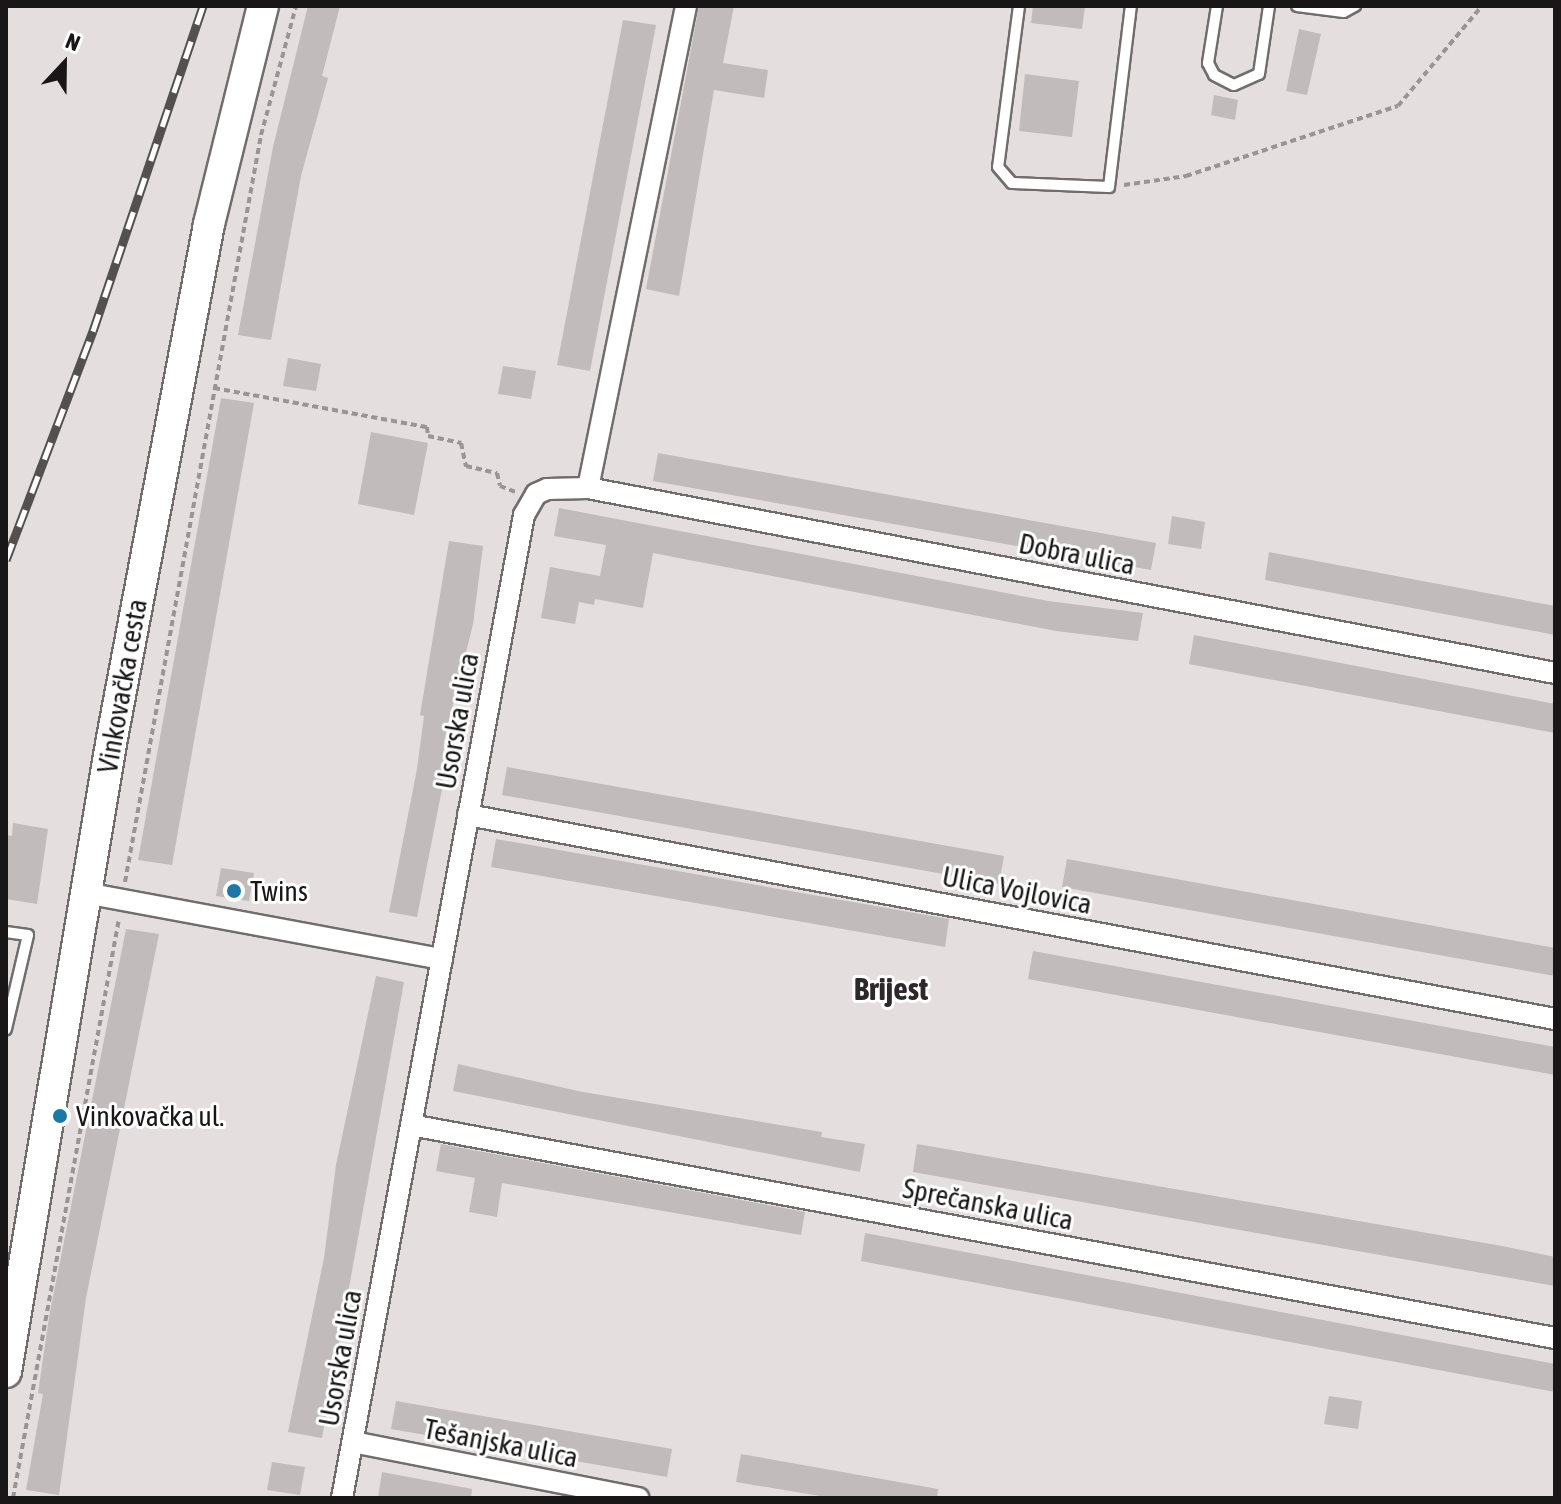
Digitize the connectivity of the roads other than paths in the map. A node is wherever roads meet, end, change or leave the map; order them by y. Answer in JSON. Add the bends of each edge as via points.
{"nodes":[{"id":1,"x":263,"y":6,"type":"edge"},
{"id":2,"x":686,"y":6,"type":"edge"},
{"id":3,"x":1019,"y":6,"type":"edge"},
{"id":4,"x":1131,"y":6,"type":"edge"},
{"id":5,"x":1217,"y":6,"type":"edge"},
{"id":6,"x":1269,"y":6,"type":"edge"},
{"id":7,"x":1297,"y":6,"type":"edge"},
{"id":8,"x":1355,"y":6,"type":"edge"},
{"id":9,"x":588,"y":488,"type":"junction"},
{"id":10,"x":1555,"y":673,"type":"edge"},
{"id":11,"x":468,"y":815,"type":"junction"},
{"id":12,"x":85,"y":893,"type":"junction"},
{"id":13,"x":6,"y":932,"type":"edge"},
{"id":14,"x":442,"y":959,"type":"junction"},
{"id":15,"x":1555,"y":1019,"type":"edge"},
{"id":16,"x":6,"y":1029,"type":"edge"},
{"id":17,"x":411,"y":1125,"type":"junction"},
{"id":18,"x":13,"y":1293,"type":"edge"},
{"id":19,"x":1555,"y":1338,"type":"edge"},
{"id":20,"x":6,"y":1372,"type":"edge"},
{"id":21,"x":353,"y":1442,"type":"junction"},
{"id":22,"x":342,"y":1498,"type":"edge"},
{"id":23,"x":639,"y":1498,"type":"edge"}],
"edges":[{"from":1,"to":12,"type":"main road","name":"Vinkovačka cesta","via":[[209,224]]},
{"from":2,"to":9,"type":"street"},
{"from":3,"to":4,"type":"lane","via":[[998,167],[1012,183],[1109,187]]},
{"from":5,"to":6,"type":"lane","via":[[1208,63],[1214,75],[1234,85],[1259,74]]},
{"from":7,"to":8,"type":"lane","via":[[1344,12]]},
{"from":9,"to":10,"type":"street","name":"Dobra ulica"},
{"from":9,"to":11,"type":"street","name":"Usorska ulica","via":[[559,485],[529,503]]},
{"from":11,"to":14,"type":"street","name":"Usorska ulica"},
{"from":11,"to":15,"type":"street","name":"Ulica Vojlovica"},
{"from":12,"to":14,"type":"street"},
{"from":12,"to":18,"type":"main road","name":"Vinkovačka cesta"},
{"from":13,"to":16,"type":"lane","via":[[28,935]]},
{"from":14,"to":17,"type":"street","name":"Usorska ulica"},
{"from":17,"to":19,"type":"street","name":"Sprečanska ulica"},
{"from":17,"to":21,"type":"street","name":"Usorska ulica"},
{"from":18,"to":20,"type":"main road","name":"Vinkovačka cesta"},
{"from":21,"to":22,"type":"street","name":"Usorska ulica"},
{"from":21,"to":23,"type":"street","name":"Tešanjska ulica"}]}
